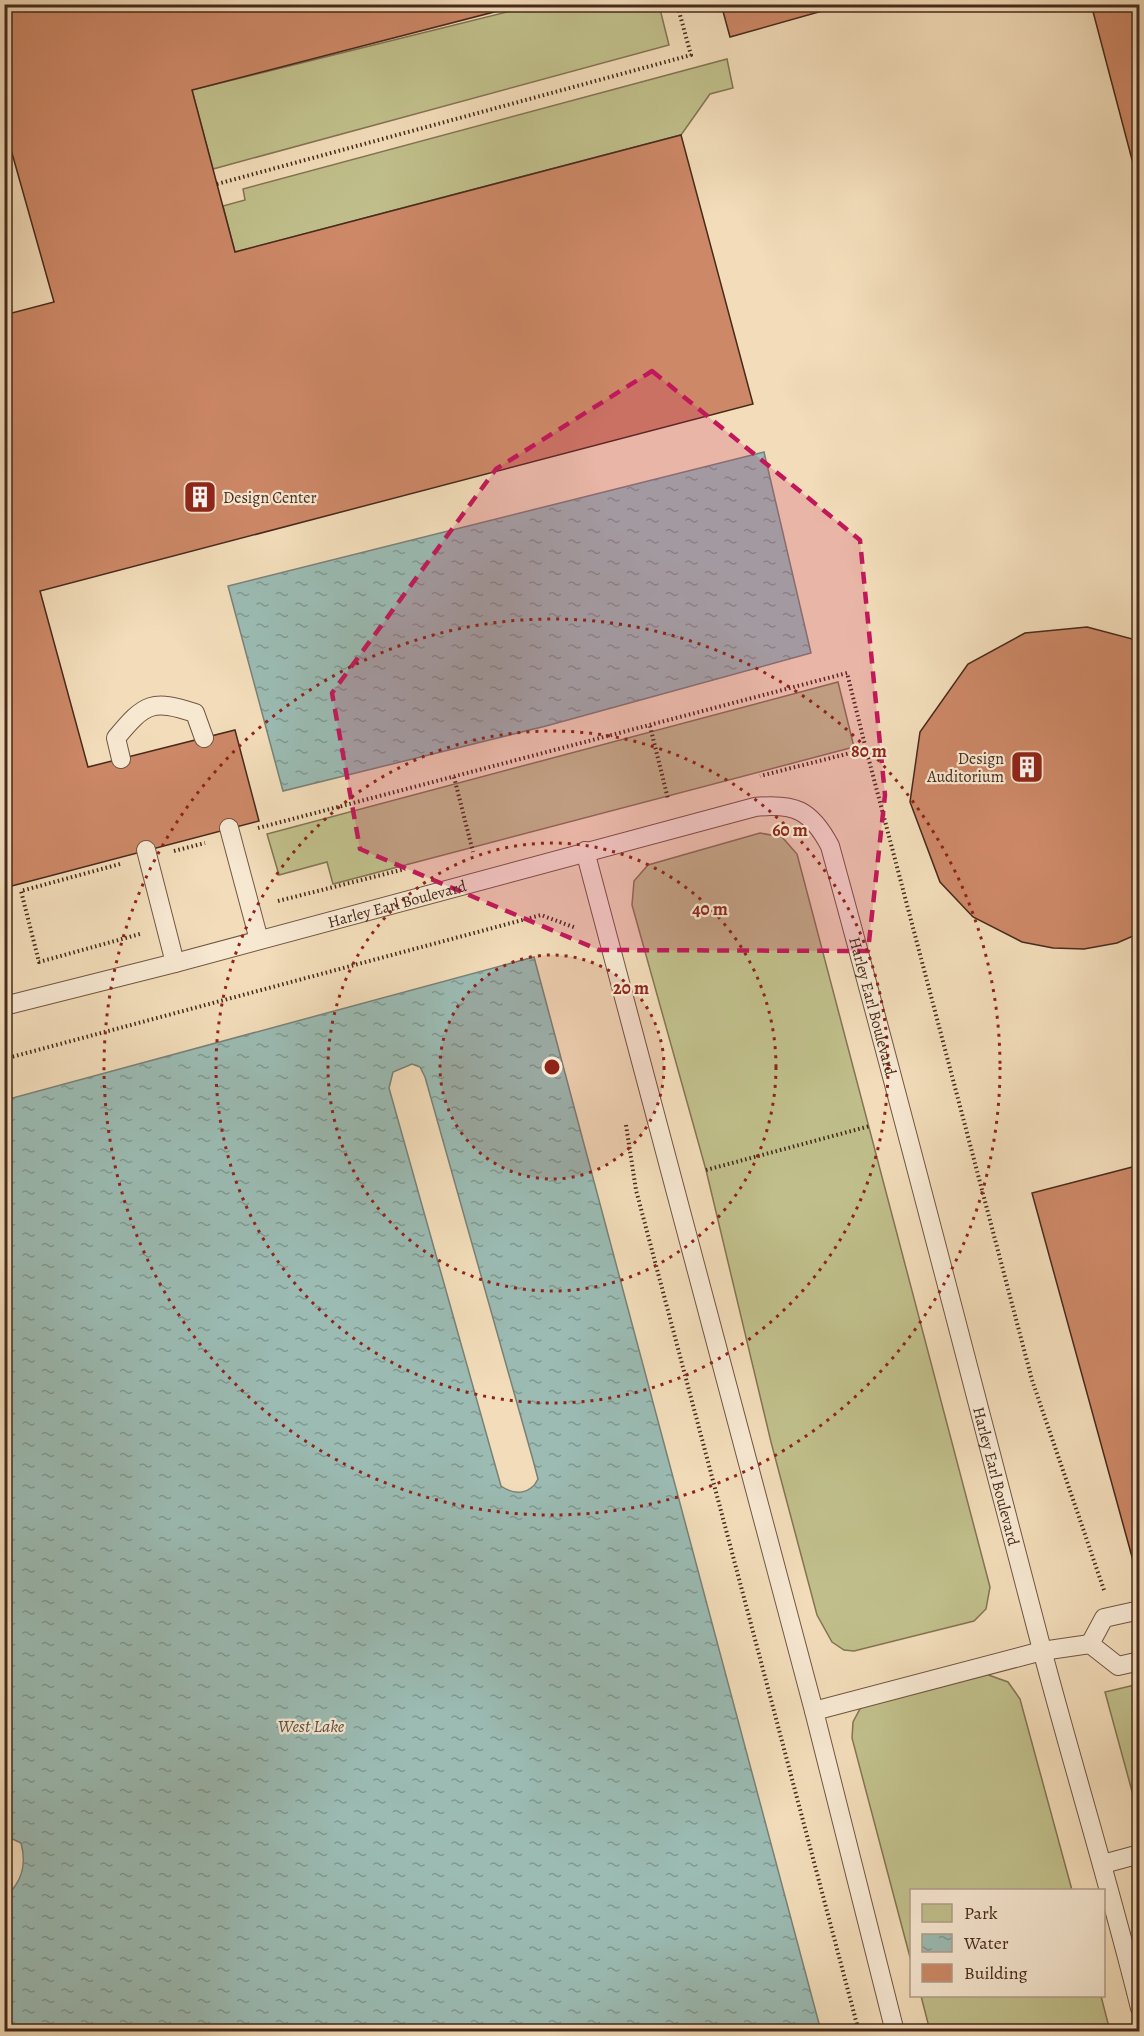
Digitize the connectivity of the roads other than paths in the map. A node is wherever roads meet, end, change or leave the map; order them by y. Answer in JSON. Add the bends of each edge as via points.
{"nodes":[{"id":1,"x":204,"y":738,"type":"dead end"},
{"id":2,"x":121,"y":759,"type":"dead end"},
{"id":3,"x":229,"y":832,"type":"road end"},
{"id":4,"x":585,"y":851,"type":"junction"},
{"id":5,"x":147,"y":854,"type":"road end"},
{"id":6,"x":259,"y":940,"type":"junction"},
{"id":7,"x":175,"y":963,"type":"junction"},
{"id":8,"x":4,"y":1006,"type":"edge"},
{"id":9,"x":1140,"y":1610,"type":"edge"},
{"id":10,"x":1090,"y":1644,"type":"junction"},
{"id":11,"x":1042,"y":1651,"type":"junction"},
{"id":12,"x":1140,"y":1661,"type":"edge"},
{"id":13,"x":814,"y":1711,"type":"junction"},
{"id":14,"x":1140,"y":1854,"type":"edge"},
{"id":15,"x":1103,"y":1864,"type":"junction"},
{"id":16,"x":1139,"y":2003,"type":"edge"},
{"id":17,"x":895,"y":2031,"type":"edge"}],
"edges":[{"from":1,"to":2,"type":"lane","via":[[195,713],[172,705],[152,705],[132,719],[116,738]]},
{"from":3,"to":6,"type":"lane"},
{"from":4,"to":6,"type":"lane","name":"Harley Earl Boulevard"},
{"from":4,"to":11,"type":"lane","name":"Harley Earl Boulevard","via":[[755,807],[778,805],[800,810],[819,825],[830,846],[898,1095]]},
{"from":4,"to":13,"type":"lane"},
{"from":5,"to":7,"type":"lane"},
{"from":6,"to":7,"type":"lane","name":"Harley Earl Boulevard"},
{"from":7,"to":8,"type":"lane","name":"Harley Earl Boulevard"},
{"from":9,"to":10,"type":"lane","via":[[1104,1618]]},
{"from":10,"to":11,"type":"lane"},
{"from":10,"to":12,"type":"lane","via":[[1118,1666]]},
{"from":11,"to":13,"type":"lane"},
{"from":11,"to":15,"type":"lane","name":"Harley Earl Boulevard"},
{"from":13,"to":17,"type":"lane"},
{"from":14,"to":15,"type":"lane"},
{"from":15,"to":16,"type":"lane","name":"Harley Earl Boulevard"}]}
